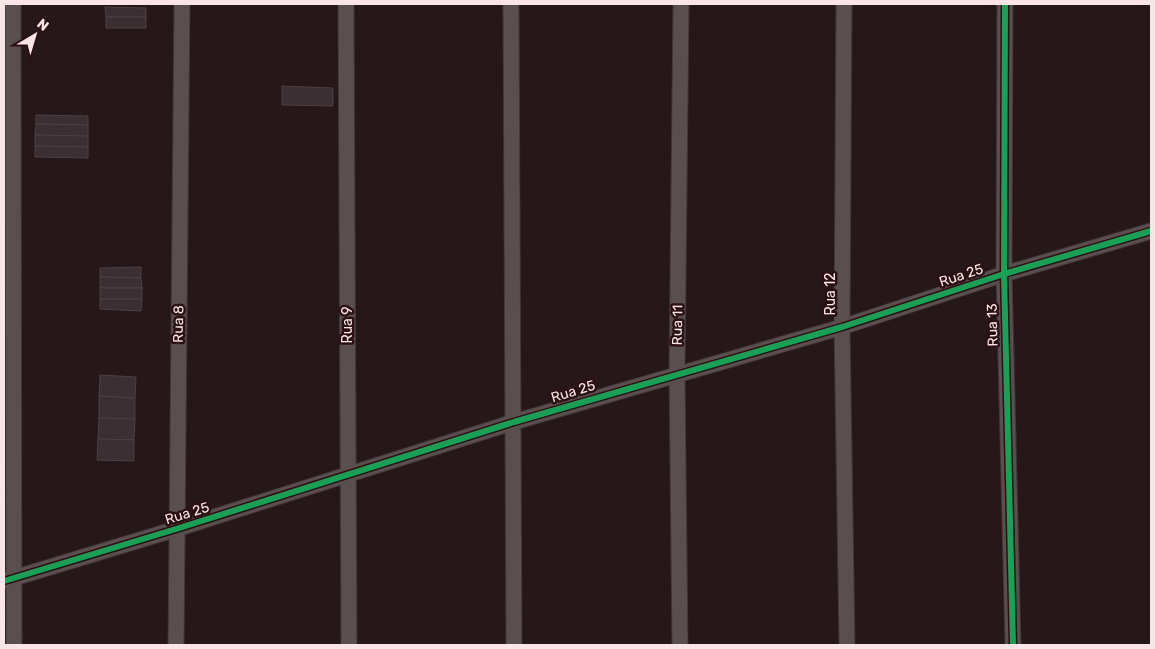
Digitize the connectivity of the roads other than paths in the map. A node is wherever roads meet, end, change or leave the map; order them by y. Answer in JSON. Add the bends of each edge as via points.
{"nodes":[{"id":1,"x":14,"y":4,"type":"edge"},
{"id":2,"x":182,"y":4,"type":"edge"},
{"id":3,"x":346,"y":4,"type":"edge"},
{"id":4,"x":511,"y":4,"type":"edge"},
{"id":5,"x":681,"y":4,"type":"edge"},
{"id":6,"x":844,"y":4,"type":"edge"},
{"id":7,"x":1005,"y":4,"type":"edge"},
{"id":8,"x":1151,"y":231,"type":"edge"},
{"id":9,"x":1004,"y":274,"type":"junction"},
{"id":10,"x":842,"y":327,"type":"junction"},
{"id":11,"x":677,"y":373,"type":"junction"},
{"id":12,"x":514,"y":422,"type":"junction"},
{"id":13,"x":348,"y":475,"type":"junction"},
{"id":14,"x":176,"y":529,"type":"junction"},
{"id":15,"x":9,"y":579,"type":"edge"},
{"id":16,"x":14,"y":645,"type":"edge"},
{"id":17,"x":176,"y":645,"type":"edge"},
{"id":18,"x":350,"y":645,"type":"edge"},
{"id":19,"x":514,"y":645,"type":"edge"},
{"id":20,"x":680,"y":645,"type":"edge"},
{"id":21,"x":847,"y":645,"type":"edge"},
{"id":22,"x":1013,"y":645,"type":"edge"}],
"edges":[{"from":1,"to":15,"type":"street"},
{"from":2,"to":14,"type":"street","name":"Rua 8"},
{"from":3,"to":13,"type":"street","name":"Rua 9"},
{"from":4,"to":12,"type":"street"},
{"from":5,"to":11,"type":"street","name":"Rua 11"},
{"from":6,"to":10,"type":"street","name":"Rua 12"},
{"from":7,"to":9,"type":"street","name":"Rua 13"},
{"from":8,"to":9,"type":"street","name":"Rua 25"},
{"from":9,"to":10,"type":"street","name":"Rua 25"},
{"from":9,"to":22,"type":"street","name":"Rua 13"},
{"from":10,"to":11,"type":"street","name":"Rua 25"},
{"from":10,"to":21,"type":"street","name":"Rua 12"},
{"from":11,"to":12,"type":"street","name":"Rua 25"},
{"from":11,"to":20,"type":"street","name":"Rua 11"},
{"from":12,"to":13,"type":"street","name":"Rua 25"},
{"from":12,"to":19,"type":"street"},
{"from":13,"to":14,"type":"street","name":"Rua 25"},
{"from":13,"to":18,"type":"street","name":"Rua 9"},
{"from":14,"to":15,"type":"street","name":"Rua 25"},
{"from":14,"to":17,"type":"street","name":"Rua 8"},
{"from":15,"to":16,"type":"street"}]}
